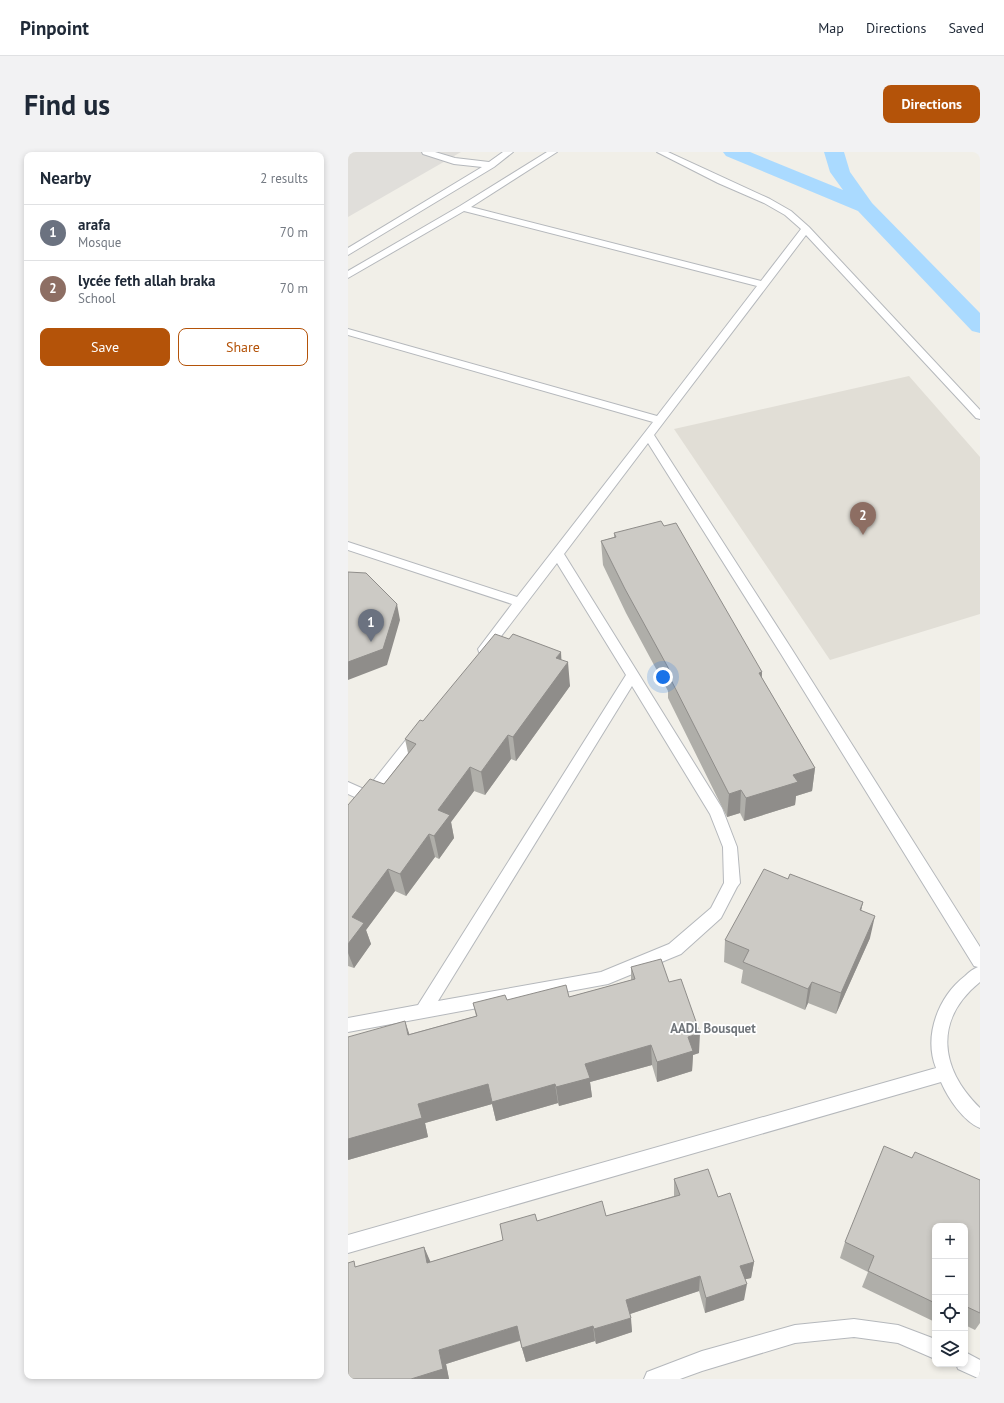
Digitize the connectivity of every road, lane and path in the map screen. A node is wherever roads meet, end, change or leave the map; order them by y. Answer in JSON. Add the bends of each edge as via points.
{"nodes":[{"id":1,"x":426,"y":152,"type":"edge"},
{"id":2,"x":508,"y":152,"type":"edge"},
{"id":3,"x":553,"y":152,"type":"edge"},
{"id":4,"x":661,"y":152,"type":"edge"},
{"id":5,"x":491,"y":166,"type":"junction"},
{"id":6,"x":463,"y":208,"type":"junction"},
{"id":7,"x":806,"y":229,"type":"junction"},
{"id":8,"x":348,"y":252,"type":"edge"},
{"id":9,"x":348,"y":275,"type":"edge"},
{"id":10,"x":763,"y":285,"type":"junction"},
{"id":11,"x":348,"y":332,"type":"edge"},
{"id":12,"x":980,"y":416,"type":"edge"},
{"id":13,"x":659,"y":420,"type":"junction"},
{"id":14,"x":648,"y":435,"type":"junction"},
{"id":15,"x":348,"y":546,"type":"edge"},
{"id":16,"x":557,"y":553,"type":"junction"},
{"id":17,"x":520,"y":602,"type":"junction"},
{"id":18,"x":477,"y":658,"type":"edge"},
{"id":19,"x":632,"y":676,"type":"junction"},
{"id":20,"x":425,"y":727,"type":"edge"},
{"id":21,"x":348,"y":788,"type":"edge"},
{"id":22,"x":369,"y":796,"type":"junction"},
{"id":23,"x":348,"y":823,"type":"edge"},
{"id":24,"x":980,"y":961,"type":"edge"},
{"id":25,"x":980,"y":973,"type":"edge"},
{"id":26,"x":423,"y":1012,"type":"junction"},
{"id":27,"x":348,"y":1025,"type":"edge"},
{"id":28,"x":945,"y":1073,"type":"junction"},
{"id":29,"x":980,"y":1120,"type":"edge"},
{"id":30,"x":348,"y":1244,"type":"edge"},
{"id":31,"x":932,"y":1349,"type":"edge"},
{"id":32,"x":968,"y":1364,"type":"edge"},
{"id":33,"x":980,"y":1370,"type":"edge"},
{"id":34,"x":654,"y":1379,"type":"edge"}],
"edges":[{"from":1,"to":5,"type":"lane","via":[[454,161]]},
{"from":2,"to":5,"type":"lane"},
{"from":3,"to":6,"type":"lane"},
{"from":4,"to":7,"type":"lane","via":[[788,212]]},
{"from":5,"to":8,"type":"lane"},
{"from":6,"to":9,"type":"lane"},
{"from":6,"to":10,"type":"lane"},
{"from":7,"to":10,"type":"lane"},
{"from":7,"to":12,"type":"lane"},
{"from":10,"to":13,"type":"lane"},
{"from":11,"to":13,"type":"lane"},
{"from":13,"to":14,"type":"lane"},
{"from":14,"to":16,"type":"lane"},
{"from":14,"to":24,"type":"lane"},
{"from":15,"to":17,"type":"lane"},
{"from":16,"to":17,"type":"lane"},
{"from":16,"to":19,"type":"lane"},
{"from":17,"to":18,"type":"lane"},
{"from":19,"to":26,"type":"lane"},
{"from":19,"to":26,"type":"lane","via":[[717,812],[730,847],[732,883],[716,913],[675,949],[602,979]]},
{"from":20,"to":22,"type":"lane"},
{"from":21,"to":22,"type":"lane"},
{"from":22,"to":23,"type":"lane"},
{"from":25,"to":28,"type":"lane","via":[[968,980],[954,994],[944,1012],[939,1031]]},
{"from":26,"to":27,"type":"lane"},
{"from":28,"to":29,"type":"lane","via":[[956,1094]]},
{"from":28,"to":30,"type":"lane"},
{"from":31,"to":34,"type":"lane","via":[[898,1334],[854,1328],[795,1334],[702,1361]]},
{"from":32,"to":33,"type":"lane"}]}
